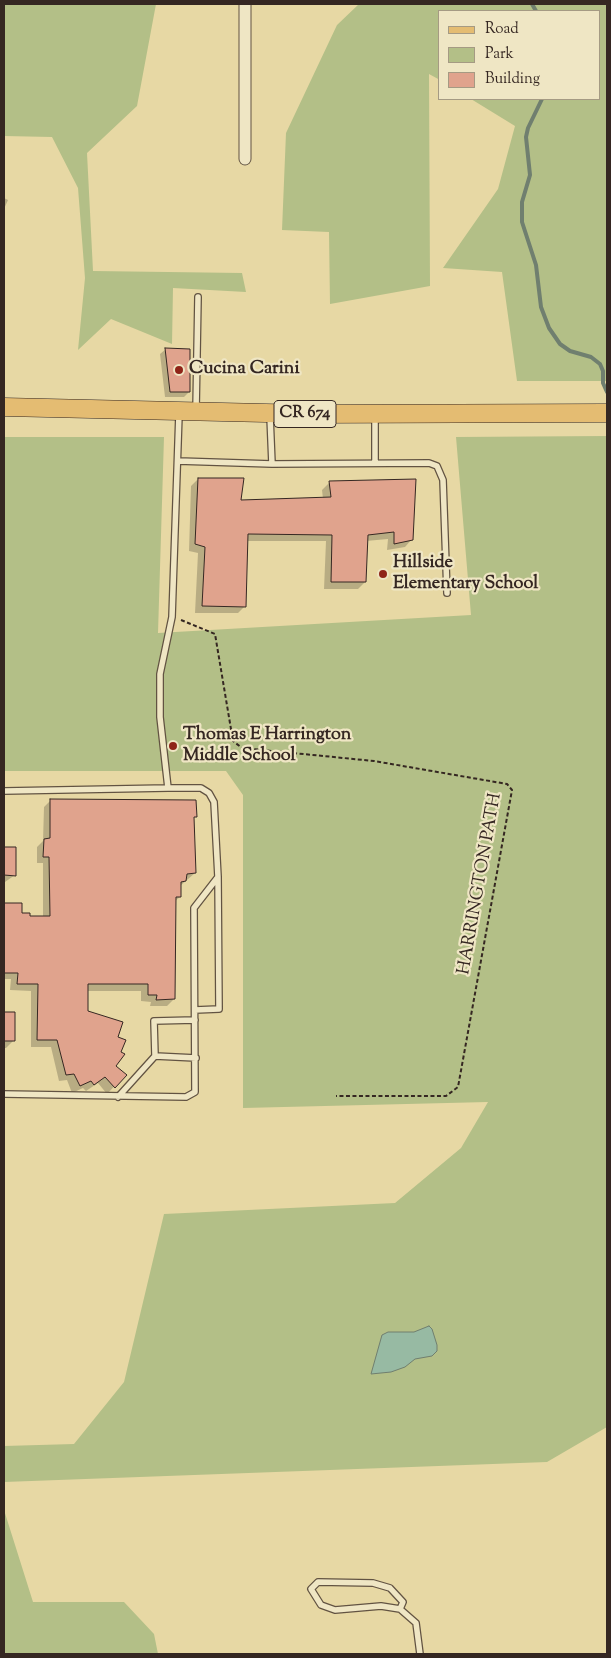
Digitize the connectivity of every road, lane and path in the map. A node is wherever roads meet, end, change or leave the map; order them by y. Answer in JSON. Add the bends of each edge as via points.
{"nodes":[{"id":1,"x":245,"y":4,"type":"edge"},
{"id":2,"x":245,"y":159,"type":"dead end"},
{"id":3,"x":198,"y":297,"type":"dead end"},
{"id":4,"x":4,"y":407,"type":"edge"},
{"id":5,"x":188,"y":412,"type":"junction"},
{"id":6,"x":607,"y":413,"type":"edge"},
{"id":7,"x":270,"y":414,"type":"junction"},
{"id":8,"x":375,"y":414,"type":"junction"},
{"id":9,"x":178,"y":461,"type":"junction"},
{"id":10,"x":375,"y":463,"type":"junction"},
{"id":11,"x":272,"y":464,"type":"junction"},
{"id":12,"x":447,"y":593,"type":"dead end"},
{"id":13,"x":172,"y":617,"type":"junction"},
{"id":14,"x":168,"y":788,"type":"junction"},
{"id":15,"x":4,"y":791,"type":"edge"},
{"id":16,"x":218,"y":877,"type":"junction"},
{"id":17,"x":195,"y":1010,"type":"junction"},
{"id":18,"x":196,"y":1020,"type":"junction"},
{"id":19,"x":155,"y":1056,"type":"junction"},
{"id":20,"x":196,"y":1058,"type":"junction"},
{"id":21,"x":4,"y":1094,"type":"edge"},
{"id":22,"x":336,"y":1096,"type":"dead end"},
{"id":23,"x":118,"y":1097,"type":"junction"},
{"id":24,"x":400,"y":1609,"type":"junction"},
{"id":25,"x":420,"y":1654,"type":"edge"}],
"edges":[{"from":1,"to":2,"type":"street"},
{"from":3,"to":5,"type":"lane"},
{"from":4,"to":5,"type":"main road","number":"CR 674"},
{"from":5,"to":7,"type":"main road","number":"CR 674"},
{"from":5,"to":9,"type":"lane"},
{"from":6,"to":8,"type":"main road","number":"CR 674"},
{"from":7,"to":8,"type":"main road","number":"CR 674"},
{"from":7,"to":11,"type":"lane"},
{"from":8,"to":10,"type":"lane"},
{"from":9,"to":11,"type":"lane"},
{"from":9,"to":13,"type":"lane"},
{"from":10,"to":11,"type":"lane"},
{"from":10,"to":12,"type":"lane","via":[[428,463],[437,466],[443,480]]},
{"from":13,"to":14,"type":"lane","via":[[160,674],[160,717]]},
{"from":13,"to":22,"type":"path","name":"HARRINGTON PATH","via":[[215,634],[233,741],[242,748],[374,761],[507,784],[512,790],[458,1087],[446,1096]]},
{"from":14,"to":15,"type":"lane"},
{"from":14,"to":16,"type":"lane","via":[[201,788],[209,793],[214,802]]},
{"from":16,"to":17,"type":"lane","via":[[194,908]]},
{"from":16,"to":17,"type":"lane","via":[[219,1009]]},
{"from":17,"to":18,"type":"lane"},
{"from":18,"to":19,"type":"lane","via":[[154,1021]]},
{"from":18,"to":20,"type":"lane"},
{"from":19,"to":20,"type":"lane"},
{"from":19,"to":23,"type":"lane"},
{"from":20,"to":23,"type":"lane","via":[[195,1092],[186,1098]]},
{"from":21,"to":23,"type":"lane"},
{"from":24,"to":24,"type":"lane","via":[[381,1606],[335,1610],[321,1605],[311,1589],[318,1582],[373,1583],[390,1588],[403,1602]]},
{"from":24,"to":25,"type":"lane","via":[[416,1623]]}]}
